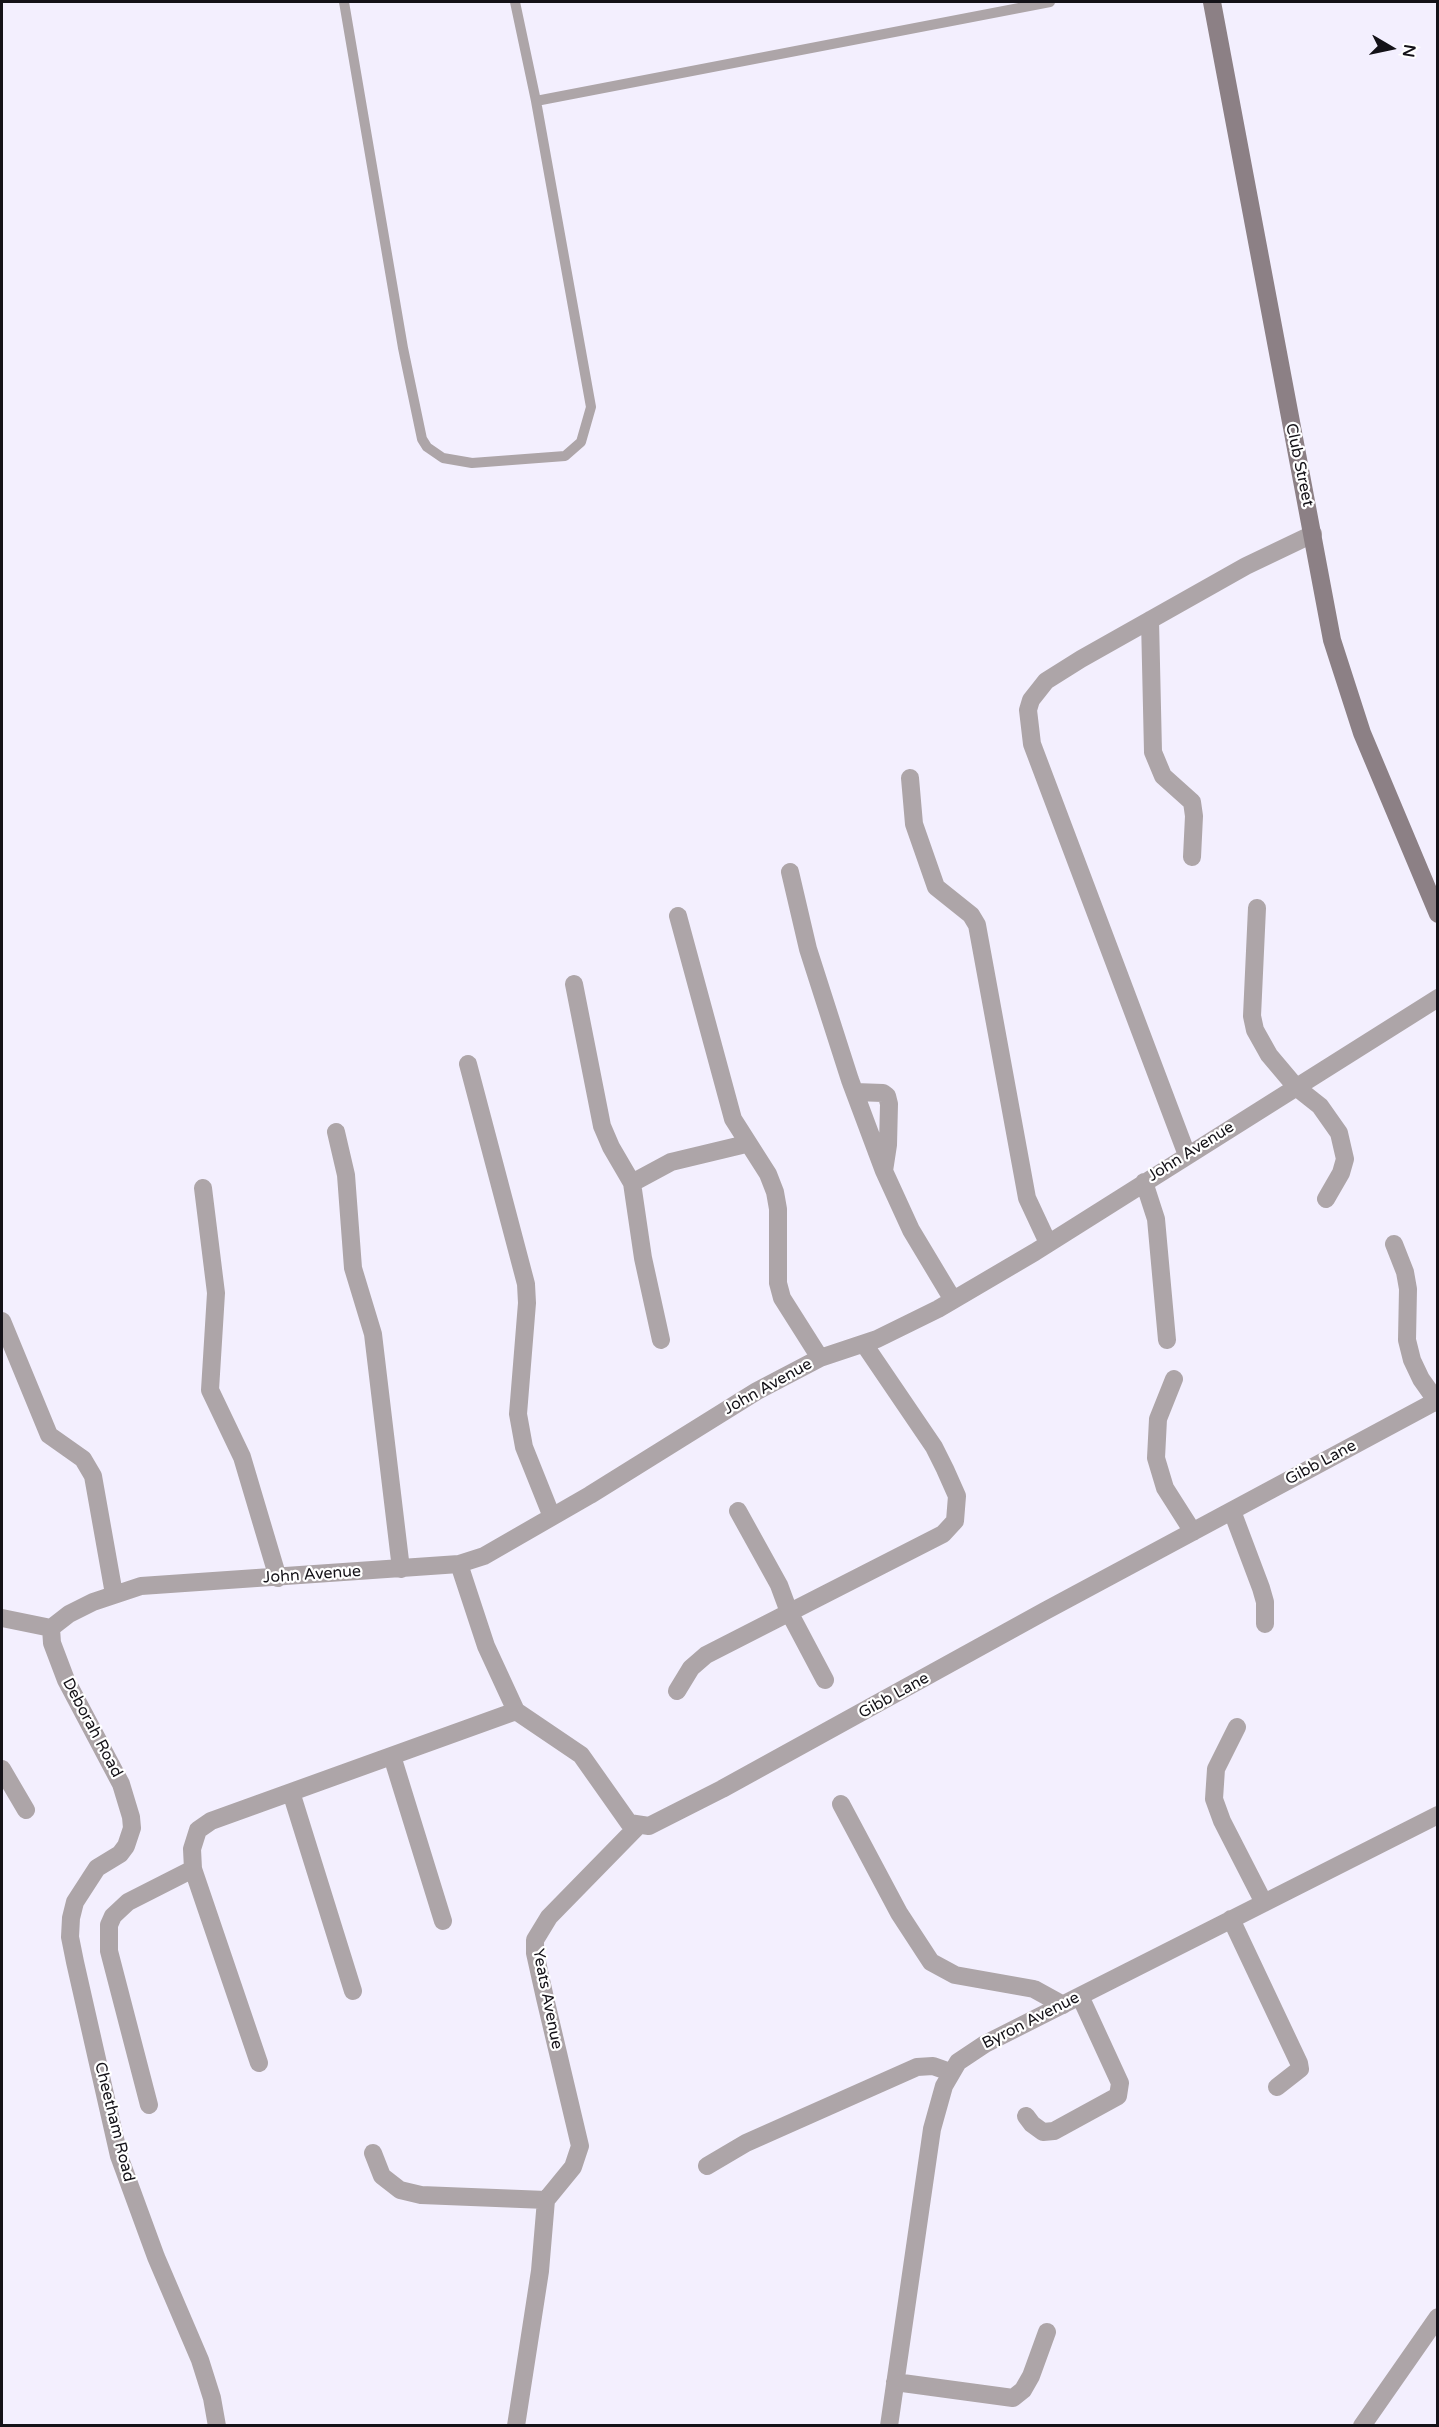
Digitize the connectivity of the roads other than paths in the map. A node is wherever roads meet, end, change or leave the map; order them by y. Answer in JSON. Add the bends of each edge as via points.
{"nodes":[{"id":1,"x":344,"y":2,"type":"edge"},
{"id":2,"x":515,"y":2,"type":"edge"},
{"id":3,"x":1050,"y":2,"type":"edge"},
{"id":4,"x":1212,"y":2,"type":"edge"},
{"id":5,"x":536,"y":101,"type":"junction"},
{"id":6,"x":1313,"y":534,"type":"junction"},
{"id":7,"x":1150,"y":620,"type":"junction"},
{"id":8,"x":910,"y":778,"type":"dead end"},
{"id":9,"x":1192,"y":857,"type":"dead end"},
{"id":10,"x":790,"y":873,"type":"dead end"},
{"id":11,"x":1257,"y":908,"type":"dead end"},
{"id":12,"x":1437,"y":914,"type":"edge"},
{"id":13,"x":678,"y":916,"type":"dead end"},
{"id":14,"x":574,"y":984,"type":"dead end"},
{"id":15,"x":1437,"y":998,"type":"edge"},
{"id":16,"x":468,"y":1064,"type":"dead end"},
{"id":17,"x":1296,"y":1087,"type":"junction"},
{"id":18,"x":855,"y":1092,"type":"junction"},
{"id":19,"x":336,"y":1132,"type":"dead end"},
{"id":20,"x":746,"y":1144,"type":"junction"},
{"id":21,"x":1187,"y":1155,"type":"junction"},
{"id":22,"x":884,"y":1171,"type":"junction"},
{"id":23,"x":1144,"y":1182,"type":"junction"},
{"id":24,"x":632,"y":1183,"type":"junction"},
{"id":25,"x":203,"y":1188,"type":"dead end"},
{"id":26,"x":1326,"y":1199,"type":"dead end"},
{"id":27,"x":1048,"y":1243,"type":"junction"},
{"id":28,"x":1394,"y":1244,"type":"dead end"},
{"id":29,"x":953,"y":1300,"type":"junction"},
{"id":30,"x":2,"y":1321,"type":"edge"},
{"id":31,"x":661,"y":1340,"type":"dead end"},
{"id":32,"x":1167,"y":1340,"type":"dead end"},
{"id":33,"x":864,"y":1344,"type":"junction"},
{"id":34,"x":820,"y":1358,"type":"junction"},
{"id":35,"x":1174,"y":1379,"type":"dead end"},
{"id":36,"x":1437,"y":1401,"type":"edge"},
{"id":37,"x":738,"y":1511,"type":"dead end"},
{"id":38,"x":1232,"y":1511,"type":"junction"},
{"id":39,"x":552,"y":1517,"type":"junction"},
{"id":40,"x":1193,"y":1532,"type":"junction"},
{"id":41,"x":459,"y":1564,"type":"junction"},
{"id":42,"x":401,"y":1569,"type":"junction"},
{"id":43,"x":278,"y":1578,"type":"junction"},
{"id":44,"x":114,"y":1594,"type":"junction"},
{"id":45,"x":789,"y":1612,"type":"junction"},
{"id":46,"x":2,"y":1618,"type":"edge"},
{"id":47,"x":1265,"y":1624,"type":"dead end"},
{"id":48,"x":51,"y":1628,"type":"junction"},
{"id":49,"x":825,"y":1680,"type":"dead end"},
{"id":50,"x":677,"y":1691,"type":"dead end"},
{"id":51,"x":516,"y":1711,"type":"junction"},
{"id":52,"x":1237,"y":1727,"type":"dead end"},
{"id":53,"x":392,"y":1756,"type":"junction"},
{"id":54,"x":2,"y":1769,"type":"edge"},
{"id":55,"x":291,"y":1792,"type":"junction"},
{"id":56,"x":841,"y":1804,"type":"dead end"},
{"id":57,"x":26,"y":1810,"type":"dead end"},
{"id":58,"x":1437,"y":1815,"type":"edge"},
{"id":59,"x":638,"y":1826,"type":"junction"},
{"id":60,"x":132,"y":1828,"type":"joint"},
{"id":61,"x":193,"y":1869,"type":"junction"},
{"id":62,"x":1264,"y":1903,"type":"junction"},
{"id":63,"x":1231,"y":1919,"type":"junction"},
{"id":64,"x":443,"y":1921,"type":"dead end"},
{"id":65,"x":353,"y":1991,"type":"dead end"},
{"id":66,"x":1080,"y":1996,"type":"junction"},
{"id":67,"x":1063,"y":2005,"type":"junction"},
{"id":68,"x":259,"y":2062,"type":"dead end"},
{"id":69,"x":950,"y":2072,"type":"junction"},
{"id":70,"x":1277,"y":2087,"type":"dead end"},
{"id":71,"x":148,"y":2105,"type":"dead end"},
{"id":72,"x":1026,"y":2116,"type":"dead end"},
{"id":73,"x":373,"y":2153,"type":"dead end"},
{"id":74,"x":707,"y":2166,"type":"dead end"},
{"id":75,"x":546,"y":2200,"type":"junction"},
{"id":76,"x":1437,"y":2317,"type":"edge"},
{"id":77,"x":1047,"y":2332,"type":"dead end"},
{"id":78,"x":895,"y":2382,"type":"junction"},
{"id":79,"x":217,"y":2426,"type":"edge"},
{"id":80,"x":516,"y":2426,"type":"edge"},
{"id":81,"x":889,"y":2426,"type":"edge"},
{"id":82,"x":1362,"y":2426,"type":"edge"}],
"edges":[{"from":1,"to":5,"type":"lane","via":[[422,439],[434,453],[455,461],[565,456],[581,442],[589,419],[589,398]]},
{"from":2,"to":5,"type":"lane"},
{"from":3,"to":5,"type":"lane"},
{"from":4,"to":6,"type":"main road","name":"Club Street"},
{"from":6,"to":7,"type":"street","via":[[1245,566]]},
{"from":6,"to":12,"type":"main road","name":"Club Street","via":[[1332,640],[1346,688]]},
{"from":7,"to":9,"type":"street","via":[[1153,752],[1163,776],[1192,802]]},
{"from":7,"to":21,"type":"street","via":[[1046,681],[1031,699],[1028,720],[1036,755]]},
{"from":8,"to":27,"type":"street","via":[[914,824],[936,887],[971,915],[977,926],[1025,1187]]},
{"from":10,"to":18,"type":"street","via":[[808,949]]},
{"from":11,"to":17,"type":"street","via":[[1252,1016],[1255,1030],[1269,1055]]},
{"from":13,"to":20,"type":"street","via":[[733,1119]]},
{"from":14,"to":24,"type":"street","via":[[602,1126]]},
{"from":15,"to":17,"type":"street","name":"John Avenue"},
{"from":16,"to":39,"type":"street","via":[[526,1284],[519,1421],[524,1447]]},
{"from":17,"to":21,"type":"street","name":"John Avenue"},
{"from":17,"to":26,"type":"street","via":[[1320,1106],[1344,1146],[1341,1173]]},
{"from":18,"to":22,"type":"street"},
{"from":18,"to":22,"type":"street","via":[[883,1093],[888,1099]]},
{"from":19,"to":42,"type":"street","via":[[346,1175],[353,1268],[373,1334]]},
{"from":20,"to":24,"type":"street","via":[[671,1162]]},
{"from":20,"to":34,"type":"street","via":[[768,1174],[776,1200],[778,1282],[782,1298]]},
{"from":21,"to":23,"type":"street","name":"John Avenue"},
{"from":22,"to":29,"type":"street","via":[[911,1230]]},
{"from":23,"to":27,"type":"street","name":"John Avenue"},
{"from":23,"to":32,"type":"street","via":[[1156,1219]]},
{"from":24,"to":31,"type":"street"},
{"from":25,"to":43,"type":"street","via":[[216,1293],[210,1390],[244,1464]]},
{"from":27,"to":29,"type":"street","name":"John Avenue"},
{"from":28,"to":36,"type":"street","via":[[1406,1272],[1407,1340],[1412,1360]]},
{"from":29,"to":33,"type":"street","name":"John Avenue"},
{"from":30,"to":44,"type":"street","via":[[49,1435],[83,1459],[93,1476]]},
{"from":33,"to":34,"type":"street","name":"John Avenue"},
{"from":33,"to":45,"type":"street","via":[[945,1468],[957,1496],[955,1521],[943,1534]]},
{"from":34,"to":39,"type":"street","name":"John Avenue","via":[[757,1391]]},
{"from":35,"to":40,"type":"street","via":[[1158,1419],[1156,1458],[1165,1488]]},
{"from":36,"to":38,"type":"street","name":"Gibb Lane"},
{"from":37,"to":45,"type":"street","via":[[779,1585]]},
{"from":38,"to":40,"type":"street","name":"Gibb Lane"},
{"from":38,"to":47,"type":"street","via":[[1261,1588]]},
{"from":39,"to":41,"type":"street","name":"John Avenue","via":[[484,1556]]},
{"from":40,"to":59,"type":"street","name":"Gibb Lane","via":[[722,1789],[659,1822]]},
{"from":41,"to":42,"type":"street","name":"John Avenue"},
{"from":41,"to":51,"type":"street","via":[[490,1655]]},
{"from":42,"to":43,"type":"street","name":"John Avenue"},
{"from":43,"to":44,"type":"street","name":"John Avenue","via":[[160,1584]]},
{"from":44,"to":48,"type":"street","name":"John Avenue","via":[[69,1614]]},
{"from":45,"to":49,"type":"street"},
{"from":45,"to":50,"type":"street","via":[[706,1655],[691,1668]]},
{"from":46,"to":48,"type":"street"},
{"from":48,"to":60,"type":"street","name":"Deborah Road","via":[[52,1643],[66,1680],[127,1798]]},
{"from":51,"to":53,"type":"street"},
{"from":51,"to":59,"type":"street","via":[[581,1755],[623,1817]]},
{"from":52,"to":62,"type":"street","via":[[1216,1769],[1214,1799]]},
{"from":53,"to":55,"type":"street"},
{"from":53,"to":64,"type":"street"},
{"from":54,"to":57,"type":"street"},
{"from":55,"to":61,"type":"street","via":[[203,1825],[194,1838]]},
{"from":55,"to":65,"type":"street"},
{"from":56,"to":67,"type":"street","via":[[899,1913],[931,1962],[955,1975],[1034,1989]]},
{"from":58,"to":62,"type":"street","name":"Byron Avenue"},
{"from":59,"to":75,"type":"street","name":"Yeats Avenue","via":[[549,1917],[535,1940],[580,2146],[573,2167]]},
{"from":60,"to":79,"type":"street","name":"Cheetham Road","via":[[120,1854],[97,1868],[83,1887],[70,1918],[70,1937],[119,2156],[200,2360]]},
{"from":61,"to":68,"type":"street"},
{"from":61,"to":71,"type":"street","via":[[128,1902],[109,1925],[109,1951]]},
{"from":62,"to":63,"type":"street","name":"Byron Avenue"},
{"from":63,"to":66,"type":"street","name":"Byron Avenue"},
{"from":63,"to":70,"type":"street","via":[[1299,2063],[1299,2069]]},
{"from":66,"to":67,"type":"street","name":"Byron Avenue"},
{"from":66,"to":72,"type":"street","via":[[1120,2083],[1118,2096],[1054,2132],[1043,2132]]},
{"from":67,"to":69,"type":"street","name":"Byron Avenue","via":[[968,2054]]},
{"from":69,"to":74,"type":"street","via":[[933,2066],[917,2067],[746,2143]]},
{"from":69,"to":78,"type":"street","via":[[932,2129]]},
{"from":73,"to":75,"type":"street","via":[[382,2176],[400,2190],[421,2195]]},
{"from":75,"to":80,"type":"street","via":[[537,2293]]},
{"from":76,"to":82,"type":"street"},
{"from":77,"to":78,"type":"street","via":[[1023,2390],[1013,2398]]},
{"from":78,"to":81,"type":"street"}]}
